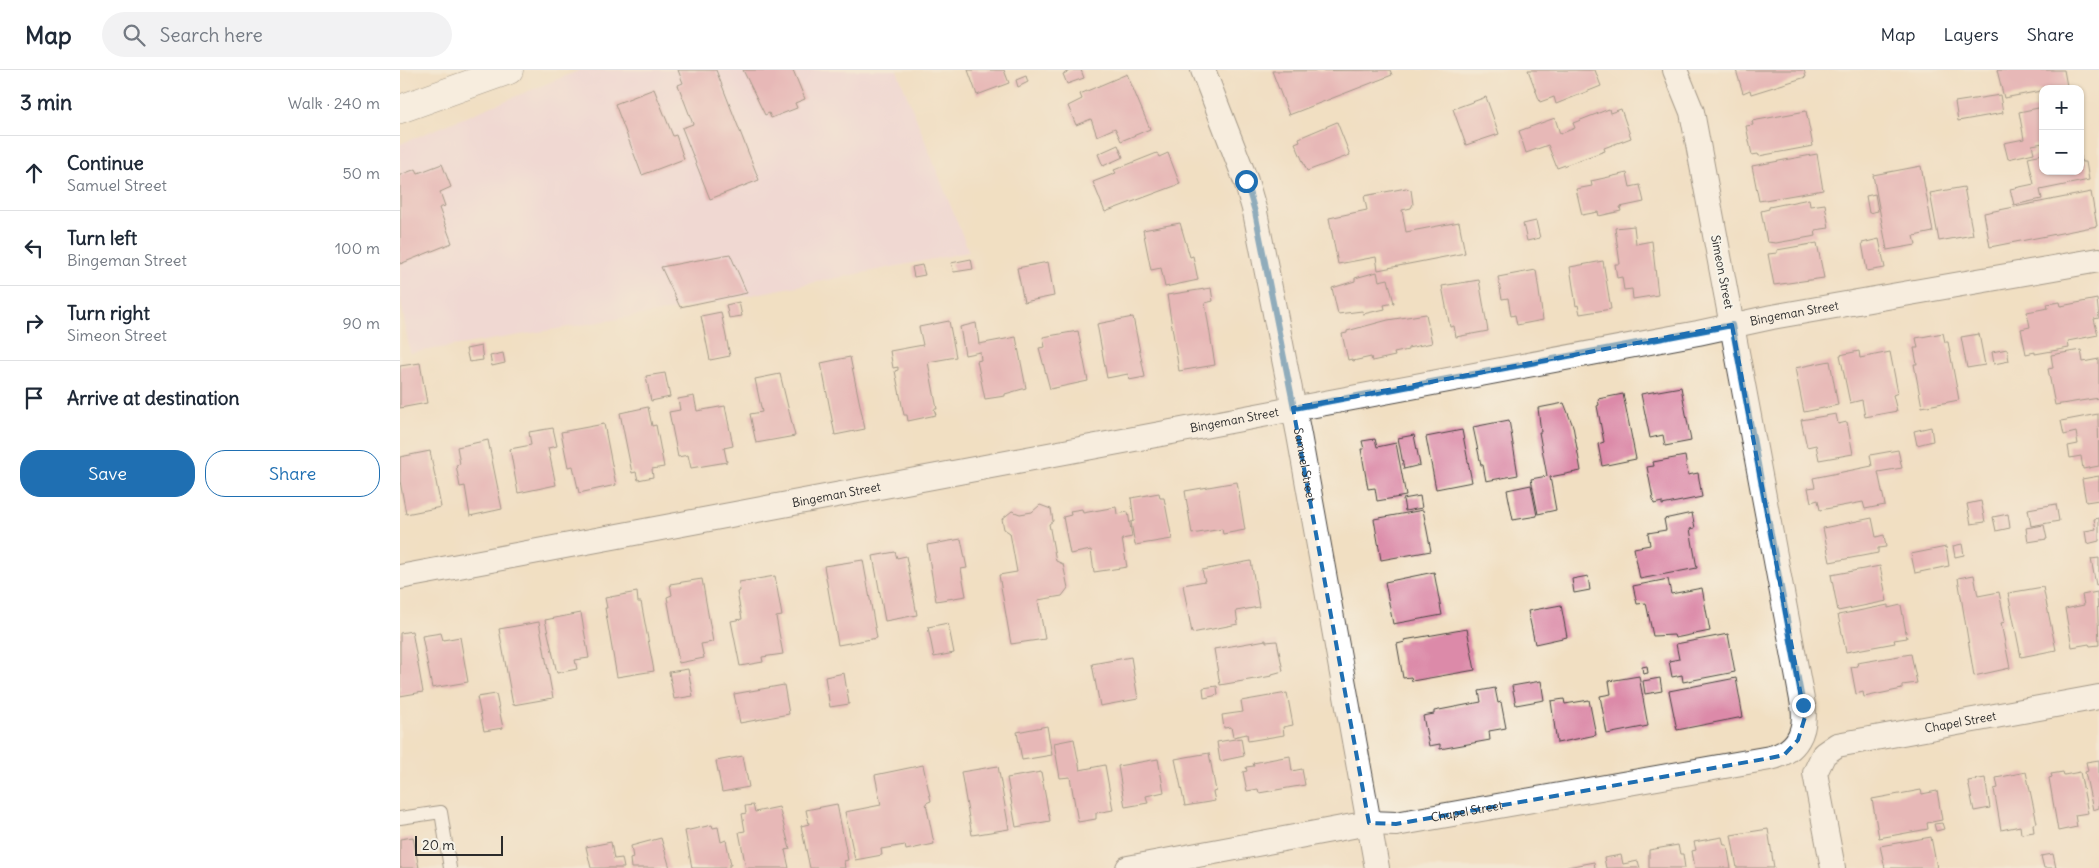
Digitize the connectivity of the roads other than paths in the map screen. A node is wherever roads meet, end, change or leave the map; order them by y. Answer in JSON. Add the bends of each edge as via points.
{"nodes":[{"id":1,"x":509,"y":70,"type":"edge"},
{"id":2,"x":1203,"y":70,"type":"edge"},
{"id":3,"x":1675,"y":70,"type":"edge"},
{"id":4,"x":400,"y":109,"type":"edge"},
{"id":5,"x":2099,"y":260,"type":"edge"},
{"id":6,"x":1732,"y":325,"type":"junction"},
{"id":7,"x":1294,"y":408,"type":"junction"},
{"id":8,"x":400,"y":577,"type":"edge"},
{"id":9,"x":2099,"y":697,"type":"edge"},
{"id":10,"x":1798,"y":740,"type":"joint"},
{"id":11,"x":400,"y":818,"type":"edge"},
{"id":12,"x":1369,"y":823,"type":"junction"},
{"id":13,"x":450,"y":868,"type":"edge"},
{"id":14,"x":1128,"y":868,"type":"edge"},
{"id":15,"x":1377,"y":868,"type":"edge"},
{"id":16,"x":1833,"y":868,"type":"edge"}],
"edges":[{"from":1,"to":4,"type":"main road"},
{"from":2,"to":7,"type":"street","name":"Samuel Street","via":[[1255,212]]},
{"from":3,"to":6,"type":"street","name":"Simeon Street","via":[[1692,112]]},
{"from":5,"to":6,"type":"street","name":"Bingeman Street"},
{"from":6,"to":7,"type":"street","name":"Bingeman Street"},
{"from":6,"to":10,"type":"street","name":"Simeon Street","via":[[1805,717]]},
{"from":7,"to":8,"type":"street","name":"Bingeman Street"},
{"from":7,"to":12,"type":"street","name":"Samuel Street"},
{"from":9,"to":16,"type":"street","name":"Chapel Street","via":[[1837,744],[1824,754],[1815,772]]},
{"from":10,"to":12,"type":"street","name":"Chapel Street","via":[[1784,755],[1770,758],[1396,824]]},
{"from":11,"to":13,"type":"lane","via":[[441,812]]},
{"from":12,"to":14,"type":"street","name":"Chapel Street"},
{"from":12,"to":15,"type":"street","name":"Samuel Street"}]}
